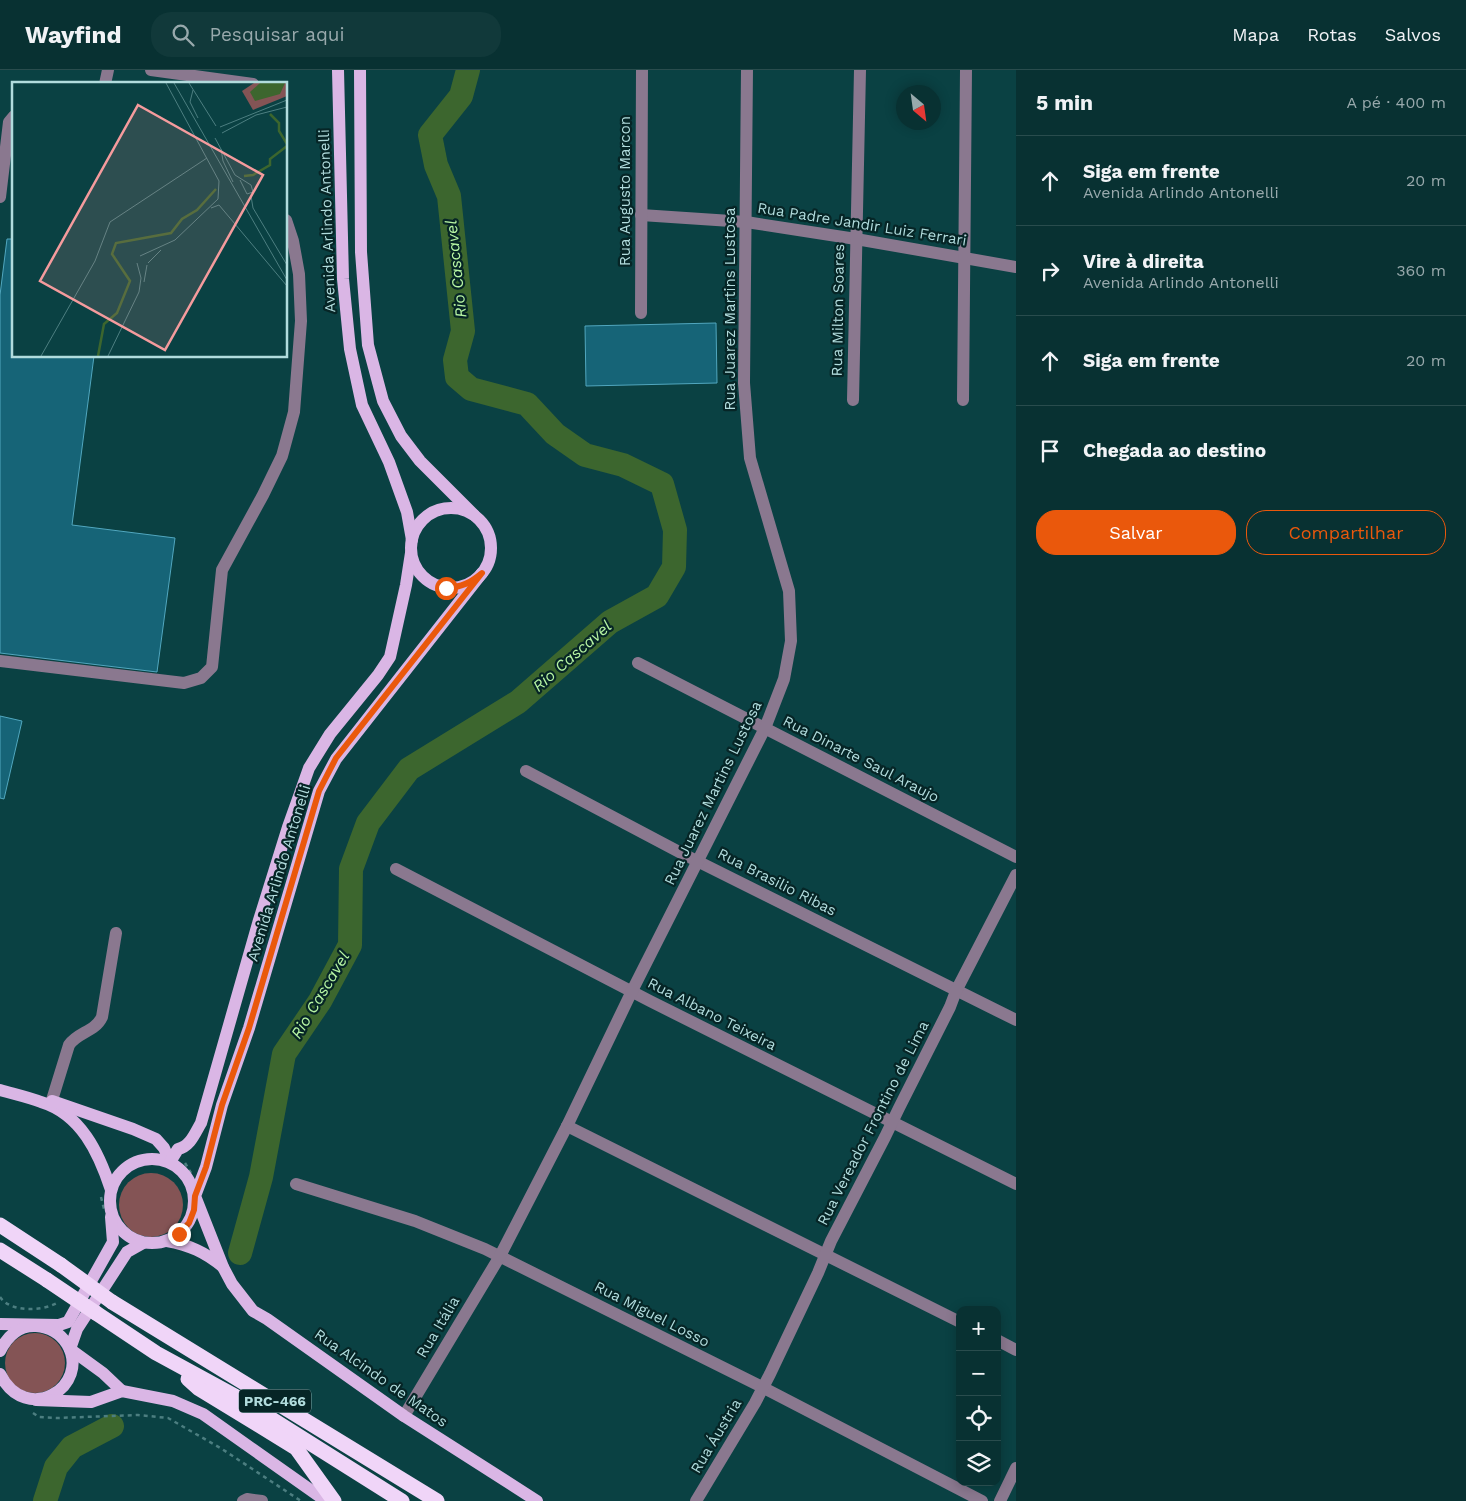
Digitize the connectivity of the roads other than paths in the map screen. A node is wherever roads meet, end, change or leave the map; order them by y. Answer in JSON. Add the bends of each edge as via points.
{"nodes":[{"id":1,"x":151,"y":70,"type":"edge"},
{"id":2,"x":338,"y":70,"type":"edge"},
{"id":3,"x":360,"y":70,"type":"edge"},
{"id":4,"x":642,"y":70,"type":"edge"},
{"id":5,"x":747,"y":70,"type":"edge"},
{"id":6,"x":860,"y":70,"type":"edge"},
{"id":7,"x":966,"y":70,"type":"edge"},
{"id":8,"x":239,"y":82,"type":"edge"},
{"id":9,"x":12,"y":118,"type":"edge"},
{"id":10,"x":0,"y":197,"type":"edge"},
{"id":11,"x":642,"y":215,"type":"junction"},
{"id":12,"x":746,"y":222,"type":"junction"},
{"id":13,"x":288,"y":226,"type":"edge"},
{"id":14,"x":856,"y":238,"type":"junction"},
{"id":15,"x":964,"y":257,"type":"junction"},
{"id":16,"x":1016,"y":267,"type":"edge"},
{"id":17,"x":641,"y":313,"type":"dead end"},
{"id":18,"x":853,"y":400,"type":"dead end"},
{"id":19,"x":964,"y":400,"type":"dead end"},
{"id":20,"x":474,"y":515,"type":"junction"},
{"id":21,"x":412,"y":540,"type":"junction"},
{"id":22,"x":411,"y":553,"type":"junction"},
{"id":23,"x":482,"y":573,"type":"junction"},
{"id":24,"x":0,"y":661,"type":"edge"},
{"id":25,"x":638,"y":663,"type":"dead end"},
{"id":26,"x":765,"y":728,"type":"junction"},
{"id":27,"x":526,"y":771,"type":"dead end"},
{"id":28,"x":1016,"y":857,"type":"edge"},
{"id":29,"x":698,"y":860,"type":"junction"},
{"id":30,"x":396,"y":869,"type":"dead end"},
{"id":31,"x":1016,"y":875,"type":"edge"},
{"id":32,"x":116,"y":933,"type":"dead end"},
{"id":33,"x":632,"y":991,"type":"junction"},
{"id":34,"x":956,"y":991,"type":"junction"},
{"id":35,"x":1016,"y":1020,"type":"edge"},
{"id":36,"x":0,"y":1090,"type":"edge"},
{"id":37,"x":47,"y":1101,"type":"junction"},
{"id":38,"x":892,"y":1122,"type":"junction"},
{"id":39,"x":567,"y":1126,"type":"junction"},
{"id":40,"x":170,"y":1162,"type":"junction"},
{"id":41,"x":296,"y":1184,"type":"dead end"},
{"id":42,"x":1016,"y":1184,"type":"edge"},
{"id":43,"x":105,"y":1190,"type":"junction"},
{"id":44,"x":196,"y":1191,"type":"junction"},
{"id":45,"x":108,"y":1213,"type":"junction"},
{"id":46,"x":0,"y":1225,"type":"edge"},
{"id":47,"x":167,"y":1241,"type":"junction"},
{"id":48,"x":143,"y":1243,"type":"junction"},
{"id":49,"x":0,"y":1250,"type":"edge"},
{"id":50,"x":500,"y":1256,"type":"junction"},
{"id":51,"x":825,"y":1256,"type":"junction"},
{"id":52,"x":223,"y":1267,"type":"junction"},
{"id":53,"x":956,"y":1320,"type":"edge"},
{"id":54,"x":0,"y":1324,"type":"edge"},
{"id":55,"x":31,"y":1326,"type":"junction"},
{"id":56,"x":1001,"y":1342,"type":"edge"},
{"id":57,"x":70,"y":1349,"type":"junction"},
{"id":58,"x":1016,"y":1350,"type":"edge"},
{"id":59,"x":0,"y":1351,"type":"edge"},
{"id":60,"x":156,"y":1353,"type":"junction"},
{"id":61,"x":0,"y":1374,"type":"edge"},
{"id":62,"x":762,"y":1387,"type":"junction"},
{"id":63,"x":122,"y":1391,"type":"junction"},
{"id":64,"x":36,"y":1400,"type":"junction"},
{"id":65,"x":404,"y":1416,"type":"junction"},
{"id":66,"x":1016,"y":1468,"type":"edge"},
{"id":67,"x":243,"y":1501,"type":"edge"},
{"id":68,"x":262,"y":1501,"type":"edge"},
{"id":69,"x":326,"y":1501,"type":"edge"},
{"id":70,"x":334,"y":1501,"type":"edge"},
{"id":71,"x":402,"y":1501,"type":"edge"},
{"id":72,"x":437,"y":1501,"type":"edge"},
{"id":73,"x":537,"y":1501,"type":"edge"},
{"id":74,"x":696,"y":1501,"type":"edge"},
{"id":75,"x":982,"y":1501,"type":"edge"},
{"id":76,"x":1000,"y":1501,"type":"edge"}],
"edges":[{"from":1,"to":8,"type":"street"},
{"from":2,"to":21,"type":"main road","name":"Avenida Arlindo Antonelli","via":[[342,278],[350,348],[362,405],[408,512]]},
{"from":3,"to":20,"type":"main road","name":"Avenida Arlindo Antonelli","via":[[361,252],[368,345],[383,401],[401,436],[420,462]]},
{"from":4,"to":11,"type":"street","name":"Rua Augusto Marcon"},
{"from":5,"to":12,"type":"street","name":"Rua Juarez Martins Lustosa"},
{"from":6,"to":14,"type":"street","name":"Rua Milton Soares"},
{"from":7,"to":15,"type":"street"},
{"from":9,"to":10,"type":"street"},
{"from":11,"to":12,"type":"street","name":"Rua Padre Jandir Luiz Ferrari"},
{"from":11,"to":17,"type":"street","name":"Rua Augusto Marcon"},
{"from":12,"to":14,"type":"street","name":"Rua Padre Jandir Luiz Ferrari"},
{"from":12,"to":26,"type":"street","name":"Rua Juarez Martins Lustosa","via":[[744,383],[750,458],[789,591],[789,651],[784,679]]},
{"from":13,"to":24,"type":"street","via":[[300,284],[301,321],[294,412],[282,456],[222,570],[212,667],[200,678],[184,683]]},
{"from":14,"to":15,"type":"street","name":"Rua Padre Jandir Luiz Ferrari"},
{"from":14,"to":18,"type":"street","name":"Rua Milton Soares"},
{"from":15,"to":16,"type":"street","name":"Rua Padre Jandir Luiz Ferrari"},
{"from":15,"to":19,"type":"street"},
{"from":20,"to":21,"type":"main road","name":"Avenida Arlindo Antonelli","via":[[449,508],[436,511],[416,528]]},
{"from":20,"to":23,"type":"main road","name":"Avenida Arlindo Antonelli","via":[[489,536],[491,549]]},
{"from":21,"to":22,"type":"main road","name":"Avenida Arlindo Antonelli"},
{"from":22,"to":23,"type":"main road","via":[[423,577],[446,588],[460,587]]},
{"from":22,"to":40,"type":"main road","name":"Avenida Arlindo Antonelli","via":[[390,657],[330,734],[309,768],[259,920],[201,1123],[192,1140],[185,1148],[178,1149]]},
{"from":23,"to":44,"type":"main road","name":"Avenida Arlindo Antonelli","via":[[336,758],[319,791],[249,1028]]},
{"from":25,"to":26,"type":"street","name":"Rua Dinarte Saul Araujo"},
{"from":26,"to":28,"type":"street","name":"Rua Dinarte Saul Araujo"},
{"from":26,"to":29,"type":"street","name":"Rua Juarez Martins Lustosa"},
{"from":27,"to":29,"type":"street","name":"Rua Brasilio Ribas"},
{"from":29,"to":33,"type":"street","name":"Rua Juarez Martins Lustosa"},
{"from":29,"to":34,"type":"street","name":"Rua Brasilio Ribas"},
{"from":30,"to":33,"type":"street","name":"Rua Albano Teixeira"},
{"from":31,"to":34,"type":"street","name":"Rua Vereador Frontino de Lima"},
{"from":32,"to":37,"type":"street","via":[[102,1017],[99,1024],[74,1038],[69,1045]]},
{"from":33,"to":38,"type":"street","name":"Rua Albano Teixeira"},
{"from":33,"to":39,"type":"street","name":"Rua Juarez Martins Lustosa"},
{"from":34,"to":35,"type":"street","name":"Rua Brasilio Ribas"},
{"from":34,"to":38,"type":"street","name":"Rua Vereador Frontino de Lima"},
{"from":36,"to":37,"type":"main road"},
{"from":37,"to":40,"type":"main road","via":[[156,1139]]},
{"from":37,"to":43,"type":"main road","via":[[84,1131],[102,1162]]},
{"from":38,"to":42,"type":"street","name":"Rua Albano Teixeira"},
{"from":38,"to":51,"type":"street","name":"Rua Vereador Frontino de Lima"},
{"from":39,"to":50,"type":"street","name":"Rua Juarez Martins Lustosa"},
{"from":39,"to":51,"type":"street"},
{"from":40,"to":43,"type":"main road","via":[[156,1158],[134,1163]]},
{"from":40,"to":44,"type":"main road","name":"Rua Alcindo de Matos","via":[[182,1170]]},
{"from":41,"to":50,"type":"street","name":"Rua Miguel Losso","via":[[415,1221]]},
{"from":43,"to":45,"type":"main road"},
{"from":44,"to":47,"type":"main road","name":"Avenida Arlindo Antonelli","via":[[189,1223]]},
{"from":44,"to":52,"type":"main road","name":"Rua Alcindo de Matos"},
{"from":45,"to":48,"type":"main road","via":[[123,1232]]},
{"from":45,"to":55,"type":"main road","via":[[113,1242],[68,1322]]},
{"from":46,"to":72,"type":"highway","number":"PRC-466","bridge":true,"via":[[112,1302]]},
{"from":47,"to":48,"type":"main road","name":"Rua Alcindo de Matos"},
{"from":47,"to":52,"type":"main road","name":"Rua Alcindo de Matos","via":[[186,1244]]},
{"from":48,"to":57,"type":"main road","via":[[127,1252],[77,1329]]},
{"from":49,"to":60,"type":"highway","number":"PRC-466","bridge":true},
{"from":50,"to":62,"type":"street","name":"Rua Miguel Losso"},
{"from":50,"to":65,"type":"street","name":"Rua Itália"},
{"from":51,"to":53,"type":"street"},
{"from":51,"to":62,"type":"street","name":"Rua Vereador Frontino de Lima"},
{"from":52,"to":65,"type":"main road","name":"Rua Alcindo de Matos","via":[[253,1311]]},
{"from":54,"to":55,"type":"main road"},
{"from":55,"to":57,"type":"main road","via":[[55,1331]]},
{"from":55,"to":59,"type":"main road","via":[[12,1334]]},
{"from":56,"to":58,"type":"street"},
{"from":57,"to":63,"type":"main road"},
{"from":57,"to":64,"type":"main road","via":[[72,1369],[69,1379],[55,1394]]},
{"from":60,"to":70,"type":"highway","number":"PRC-466","via":[[198,1388],[296,1448]]},
{"from":60,"to":71,"type":"highway","number":"PRC-466","via":[[235,1396]]},
{"from":61,"to":64,"type":"main road","via":[[13,1393]]},
{"from":62,"to":74,"type":"street","name":"Rua Áustria"},
{"from":62,"to":75,"type":"street","name":"Rua Miguel Losso"},
{"from":63,"to":64,"type":"main road","via":[[91,1402]]},
{"from":63,"to":69,"type":"main road","via":[[173,1401],[203,1414]]},
{"from":65,"to":73,"type":"main road","name":"Rua Alcindo de Matos"},
{"from":66,"to":76,"type":"street"},
{"from":67,"to":68,"type":"street"}]}
